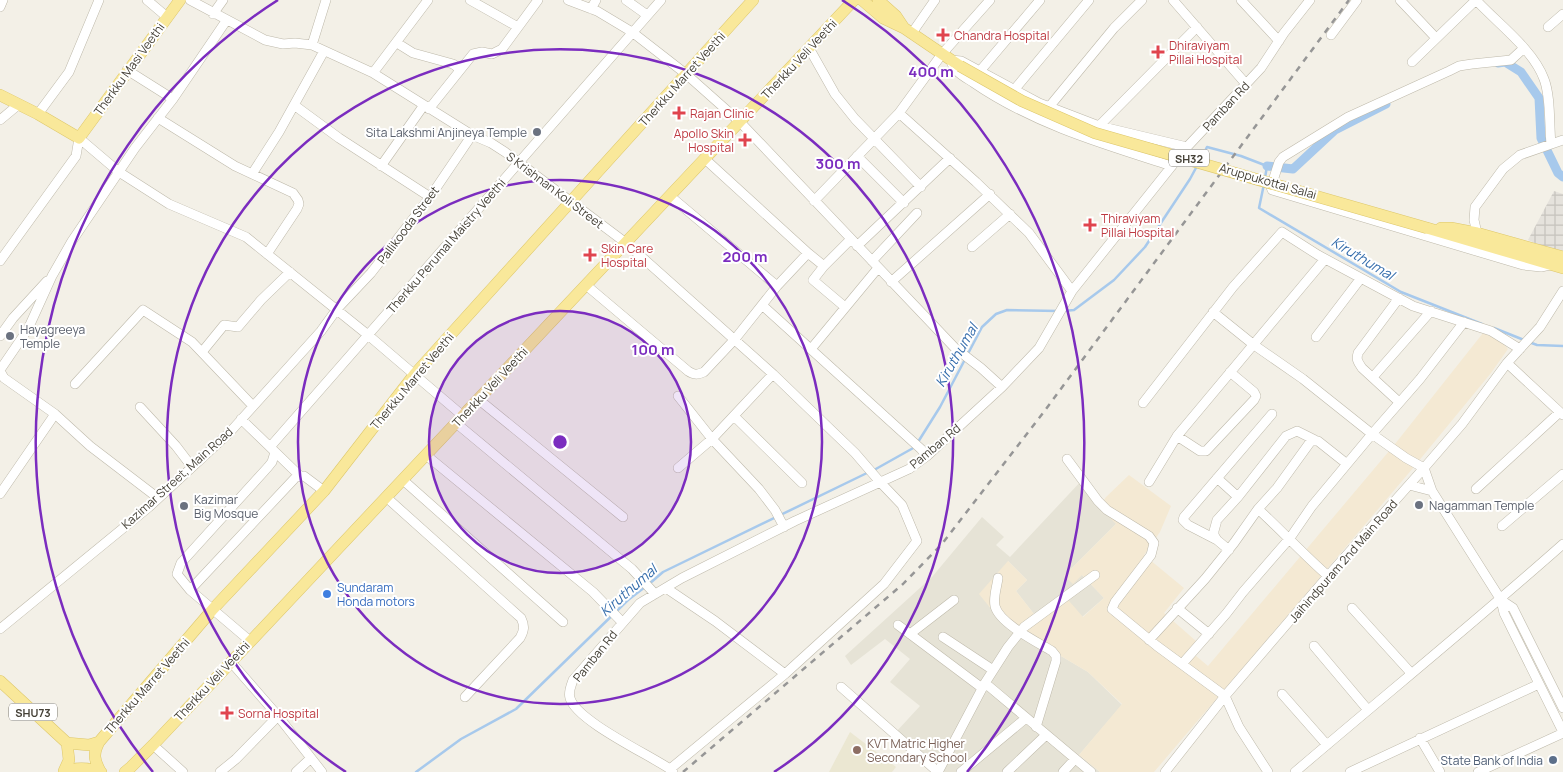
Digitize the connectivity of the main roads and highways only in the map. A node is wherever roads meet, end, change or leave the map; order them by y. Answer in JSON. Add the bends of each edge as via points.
{"nodes":[{"id":1,"x":180,"y":0,"type":"edge"},
{"id":2,"x":753,"y":0,"type":"edge"},
{"id":3,"x":854,"y":0,"type":"edge"},
{"id":4,"x":862,"y":0,"type":"edge"},
{"id":5,"x":878,"y":0,"type":"edge"},
{"id":6,"x":908,"y":30,"type":"junction"},
{"id":7,"x":0,"y":95,"type":"edge"},
{"id":8,"x":1427,"y":228,"type":"junction"},
{"id":9,"x":1563,"y":258,"type":"edge"},
{"id":10,"x":1563,"y":268,"type":"edge"},
{"id":11,"x":0,"y":681,"type":"edge"},
{"id":12,"x":99,"y":742,"type":"junction"},
{"id":13,"x":67,"y":743,"type":"junction"},
{"id":14,"x":64,"y":772,"type":"edge"},
{"id":15,"x":100,"y":772,"type":"edge"},
{"id":16,"x":125,"y":772,"type":"edge"}],
"edges":[{"from":1,"to":7,"type":"main road","name":"Therkku Masi Veethi","via":[[79,138]]},
{"from":2,"to":12,"type":"main road","name":"Therkku Marret Veethi","via":[[414,375],[324,491],[213,609]]},
{"from":3,"to":16,"type":"main road","name":"Therkku Veli Veethi"},
{"from":4,"to":6,"type":"main road","name":"Aruppukottai Salai","number":"SH32","via":[[883,18]]},
{"from":5,"to":6,"type":"main road","name":"Aruppukottai Salai","number":"SH32"},
{"from":6,"to":8,"type":"main road","name":"Aruppukottai Salai","number":"SH32","bridge":true,"via":[[951,60],[1022,101],[1095,132]]},
{"from":8,"to":9,"type":"main road","via":[[1477,233]]},
{"from":8,"to":10,"type":"main road","name":"Aruppukottai Salai","number":"SH32"},
{"from":11,"to":13,"type":"main road","number":"SHU73"},
{"from":12,"to":13,"type":"main road","name":"Therkku Marret Veethi","via":[[89,745]]},
{"from":12,"to":15,"type":"main road","via":[[94,758]]},
{"from":13,"to":14,"type":"main road","via":[[69,760]]},
{"from":14,"to":15,"type":"main road","via":[[84,768]]}]}
